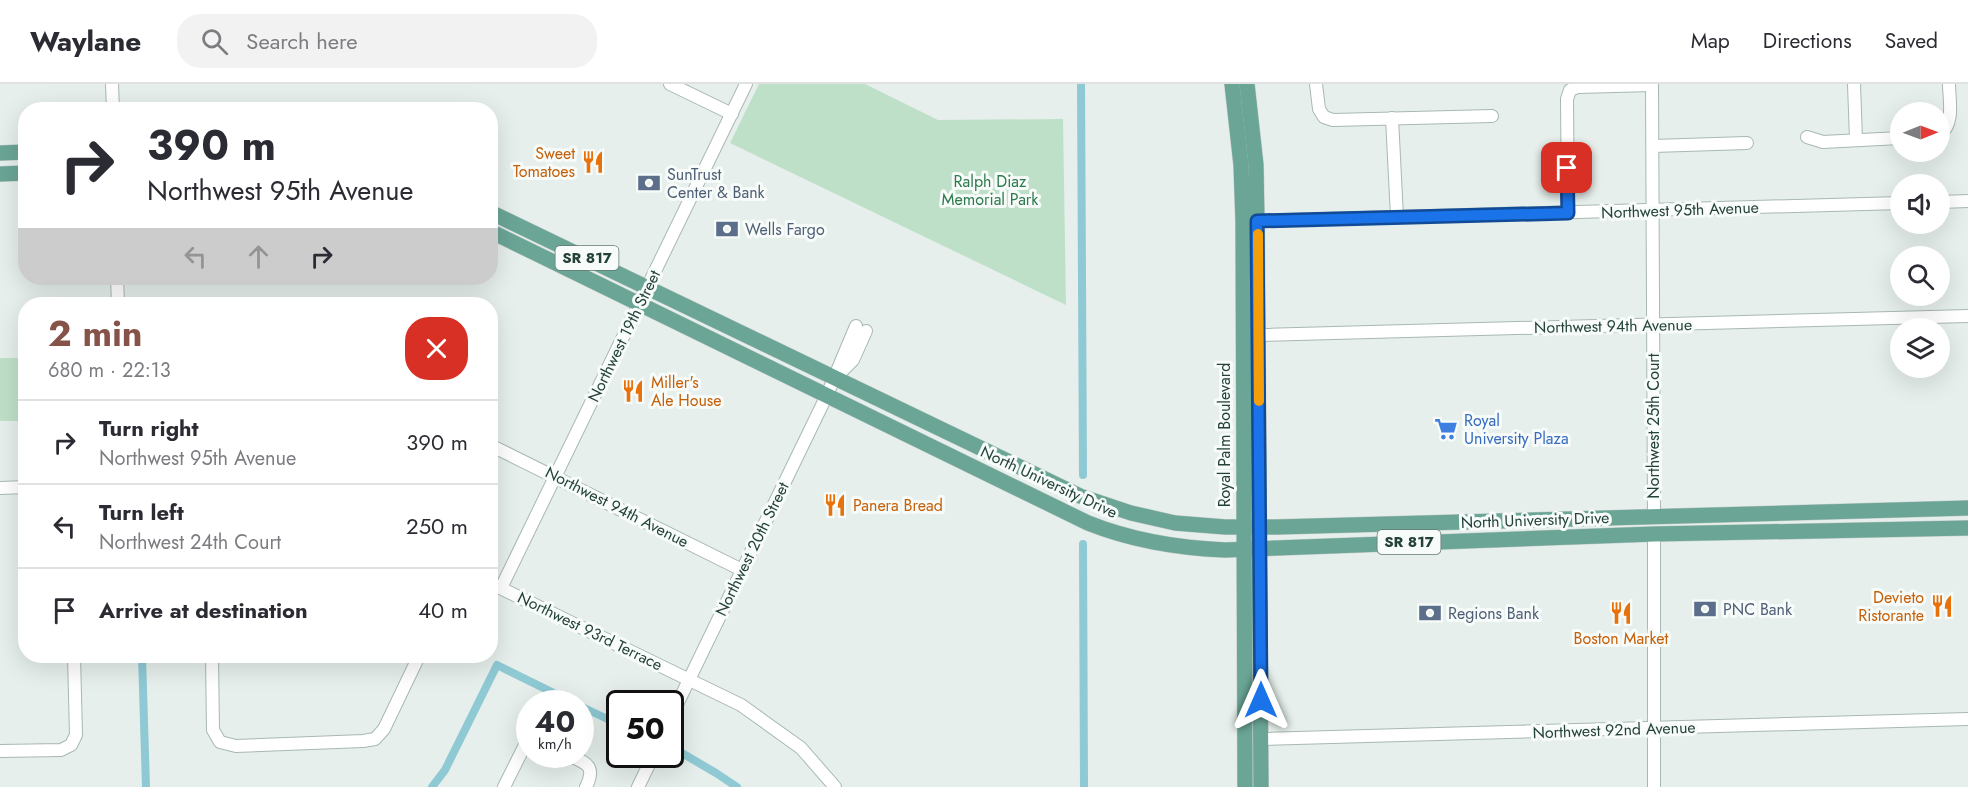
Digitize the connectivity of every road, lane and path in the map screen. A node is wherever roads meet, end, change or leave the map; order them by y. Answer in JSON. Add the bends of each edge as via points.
{"nodes":[{"id":1,"x":112,"y":84,"type":"edge"},
{"id":2,"x":670,"y":84,"type":"edge"},
{"id":3,"x":746,"y":84,"type":"edge"},
{"id":4,"x":1232,"y":84,"type":"edge"},
{"id":5,"x":1247,"y":84,"type":"edge"},
{"id":6,"x":1316,"y":84,"type":"edge"},
{"id":7,"x":1854,"y":84,"type":"edge"},
{"id":8,"x":1949,"y":84,"type":"edge"},
{"id":9,"x":1652,"y":85,"type":"edge"},
{"id":10,"x":113,"y":102,"type":"edge"},
{"id":11,"x":1949,"y":102,"type":"edge"},
{"id":12,"x":732,"y":114,"type":"junction"},
{"id":13,"x":1492,"y":116,"type":"dead end"},
{"id":14,"x":1392,"y":118,"type":"junction"},
{"id":15,"x":1807,"y":137,"type":"dead end"},
{"id":16,"x":1890,"y":138,"type":"edge"},
{"id":17,"x":1856,"y":140,"type":"junction"},
{"id":18,"x":1747,"y":143,"type":"dead end"},
{"id":19,"x":1653,"y":146,"type":"junction"},
{"id":20,"x":18,"y":152,"type":"edge"},
{"id":21,"x":0,"y":153,"type":"edge"},
{"id":22,"x":18,"y":173,"type":"edge"},
{"id":23,"x":0,"y":174,"type":"edge"},
{"id":24,"x":1968,"y":201,"type":"edge"},
{"id":25,"x":1950,"y":202,"type":"edge"},
{"id":26,"x":1890,"y":203,"type":"edge"},
{"id":27,"x":1652,"y":210,"type":"junction"},
{"id":28,"x":1568,"y":213,"type":"junction"},
{"id":29,"x":498,"y":216,"type":"edge"},
{"id":30,"x":1397,"y":217,"type":"junction"},
{"id":31,"x":1250,"y":221,"type":"junction"},
{"id":32,"x":498,"y":235,"type":"edge"},
{"id":33,"x":648,"y":287,"type":"junction"},
{"id":34,"x":640,"y":303,"type":"junction"},
{"id":35,"x":1968,"y":315,"type":"edge"},
{"id":36,"x":1653,"y":325,"type":"junction"},
{"id":37,"x":861,"y":329,"type":"dead end"},
{"id":38,"x":1259,"y":335,"type":"junction"},
{"id":39,"x":1242,"y":350,"type":"junction"},
{"id":40,"x":833,"y":378,"type":"junction"},
{"id":41,"x":1259,"y":380,"type":"junction"},
{"id":42,"x":827,"y":395,"type":"junction"},
{"id":43,"x":498,"y":449,"type":"edge"},
{"id":44,"x":997,"y":457,"type":"junction"},
{"id":45,"x":954,"y":458,"type":"junction"},
{"id":46,"x":555,"y":476,"type":"junction"},
{"id":47,"x":18,"y":487,"type":"edge"},
{"id":48,"x":0,"y":488,"type":"edge"},
{"id":49,"x":1968,"y":508,"type":"edge"},
{"id":50,"x":1704,"y":515,"type":"junction"},
{"id":51,"x":1654,"y":516,"type":"junction"},
{"id":52,"x":1243,"y":527,"type":"junction"},
{"id":53,"x":1260,"y":527,"type":"junction"},
{"id":54,"x":1968,"y":528,"type":"edge"},
{"id":55,"x":1654,"y":534,"type":"junction"},
{"id":56,"x":1610,"y":536,"type":"junction"},
{"id":57,"x":1260,"y":548,"type":"junction"},
{"id":58,"x":1243,"y":549,"type":"junction"},
{"id":59,"x":742,"y":570,"type":"junction"},
{"id":60,"x":498,"y":581,"type":"edge"},
{"id":61,"x":498,"y":586,"type":"edge"},
{"id":62,"x":74,"y":663,"type":"edge"},
{"id":63,"x":212,"y":663,"type":"edge"},
{"id":64,"x":416,"y":663,"type":"edge"},
{"id":65,"x":690,"y":680,"type":"junction"},
{"id":66,"x":684,"y":692,"type":"edge"},
{"id":67,"x":1968,"y":719,"type":"edge"},
{"id":68,"x":1654,"y":729,"type":"junction"},
{"id":69,"x":1261,"y":739,"type":"junction"},
{"id":70,"x":0,"y":751,"type":"edge"},
{"id":71,"x":516,"y":763,"type":"edge"},
{"id":72,"x":590,"y":768,"type":"edge"},
{"id":73,"x":647,"y":768,"type":"edge"},
{"id":74,"x":504,"y":787,"type":"edge"},
{"id":75,"x":586,"y":787,"type":"edge"},
{"id":76,"x":638,"y":787,"type":"edge"},
{"id":77,"x":835,"y":787,"type":"edge"},
{"id":78,"x":1245,"y":787,"type":"edge"},
{"id":79,"x":1261,"y":787,"type":"edge"},
{"id":80,"x":1654,"y":787,"type":"edge"}],
"edges":[{"from":1,"to":10,"type":"street"},
{"from":2,"to":12,"type":"street"},
{"from":3,"to":12,"type":"street","name":"Northwest 19th Street"},
{"from":4,"to":31,"type":"main road","name":"Royal Palm Boulevard"},
{"from":5,"to":31,"type":"main road","name":"Royal Palm Boulevard","via":[[1256,165]]},
{"from":6,"to":14,"type":"street","via":[[1324,117]]},
{"from":7,"to":17,"type":"street"},
{"from":8,"to":11,"type":"street"},
{"from":9,"to":19,"type":"street","name":"Northwest 25th Court"},
{"from":9,"to":28,"type":"street","via":[[1570,90]]},
{"from":12,"to":33,"type":"street","name":"Northwest 19th Street"},
{"from":13,"to":14,"type":"street"},
{"from":14,"to":30,"type":"street"},
{"from":15,"to":17,"type":"street","via":[[1823,142]]},
{"from":16,"to":17,"type":"street"},
{"from":18,"to":19,"type":"street"},
{"from":19,"to":27,"type":"street","name":"Northwest 25th Court"},
{"from":20,"to":21,"type":"main road"},
{"from":22,"to":23,"type":"main road"},
{"from":24,"to":25,"type":"street"},
{"from":26,"to":27,"type":"street","name":"Northwest 95th Avenue"},
{"from":27,"to":28,"type":"street","name":"Northwest 95th Avenue"},
{"from":27,"to":36,"type":"street","name":"Northwest 25th Court"},
{"from":28,"to":30,"type":"street","name":"Northwest 95th Avenue"},
{"from":29,"to":33,"type":"main road","name":"North University Drive","number":"SR 817"},
{"from":30,"to":31,"type":"street","name":"Northwest 95th Avenue"},
{"from":31,"to":38,"type":"main road","name":"Royal Palm Boulevard"},
{"from":31,"to":39,"type":"main road","name":"Royal Palm Boulevard"},
{"from":32,"to":34,"type":"main road","name":"North University Drive","number":"SR 817"},
{"from":33,"to":34,"type":"street","name":"Northwest 19th Street"},
{"from":33,"to":40,"type":"main road","name":"North University Drive","number":"SR 817"},
{"from":34,"to":42,"type":"main road","name":"North University Drive","number":"SR 817"},
{"from":34,"to":46,"type":"street","name":"Northwest 19th Street"},
{"from":35,"to":36,"type":"street","name":"Northwest 94th Avenue"},
{"from":36,"to":38,"type":"street","name":"Northwest 94th Avenue"},
{"from":36,"to":51,"type":"street","name":"Northwest 25th Court"},
{"from":37,"to":40,"type":"street","name":"Northwest 20th Street","via":[[853,360]]},
{"from":38,"to":41,"type":"main road","name":"Royal Palm Boulevard"},
{"from":39,"to":41,"type":"main road"},
{"from":39,"to":52,"type":"main road","name":"Royal Palm Boulevard"},
{"from":40,"to":42,"type":"street","name":"Northwest 20th Street"},
{"from":40,"to":44,"type":"main road","name":"North University Drive","number":"SR 817"},
{"from":41,"to":53,"type":"main road","name":"Royal Palm Boulevard"},
{"from":42,"to":45,"type":"main road","name":"North University Drive","number":"SR 817"},
{"from":42,"to":59,"type":"street","name":"Northwest 20th Street"},
{"from":43,"to":46,"type":"street","name":"Northwest 94th Avenue"},
{"from":44,"to":45,"type":"main road","via":[[968,453]]},
{"from":44,"to":52,"type":"main road","name":"North University Drive","number":"SR 817","via":[[1080,496],[1131,513],[1175,523]]},
{"from":45,"to":58,"type":"main road","name":"North University Drive","number":"SR 817","via":[[1102,529],[1174,547]]},
{"from":46,"to":59,"type":"street","name":"Northwest 94th Avenue"},
{"from":46,"to":60,"type":"street","name":"Northwest 19th Street"},
{"from":47,"to":48,"type":"street"},
{"from":49,"to":50,"type":"main road","name":"North University Drive","number":"SR 817"},
{"from":50,"to":51,"type":"main road","name":"North University Drive","number":"SR 817"},
{"from":50,"to":55,"type":"main road","via":[[1666,523]]},
{"from":51,"to":53,"type":"main road","name":"North University Drive","number":"SR 817"},
{"from":51,"to":56,"type":"main road","via":[[1646,526]]},
{"from":52,"to":53,"type":"main road","name":"North University Drive","number":"SR 817"},
{"from":52,"to":58,"type":"main road","name":"Royal Palm Boulevard"},
{"from":53,"to":57,"type":"main road","name":"Royal Palm Boulevard"},
{"from":54,"to":55,"type":"main road","name":"North University Drive","number":"SR 817"},
{"from":55,"to":56,"type":"main road","name":"North University Drive","number":"SR 817"},
{"from":55,"to":68,"type":"street"},
{"from":56,"to":57,"type":"main road","name":"North University Drive","number":"SR 817"},
{"from":57,"to":58,"type":"main road","name":"North University Drive","number":"SR 817"},
{"from":57,"to":69,"type":"main road","name":"Royal Palm Boulevard"},
{"from":58,"to":78,"type":"main road","name":"Royal Palm Boulevard"},
{"from":59,"to":65,"type":"street","name":"Northwest 20th Street"},
{"from":61,"to":65,"type":"street","name":"Northwest 93rd Terrace"},
{"from":62,"to":70,"type":"street","via":[[76,735],[72,745],[61,750]]},
{"from":63,"to":64,"type":"street","via":[[213,730],[220,742],[236,746],[375,739],[384,729]]},
{"from":65,"to":66,"type":"street","name":"Northwest 20th Street"},
{"from":65,"to":77,"type":"street","name":"Northwest 93rd Terrace","via":[[741,705],[772,726],[801,748]]},
{"from":67,"to":68,"type":"street","name":"Northwest 92nd Avenue"},
{"from":68,"to":69,"type":"street","name":"Northwest 92nd Avenue"},
{"from":68,"to":80,"type":"street"},
{"from":69,"to":79,"type":"main road","name":"Royal Palm Boulevard"},
{"from":71,"to":74,"type":"street"},
{"from":72,"to":75,"type":"street","via":[[591,778]]},
{"from":73,"to":76,"type":"street"}]}
